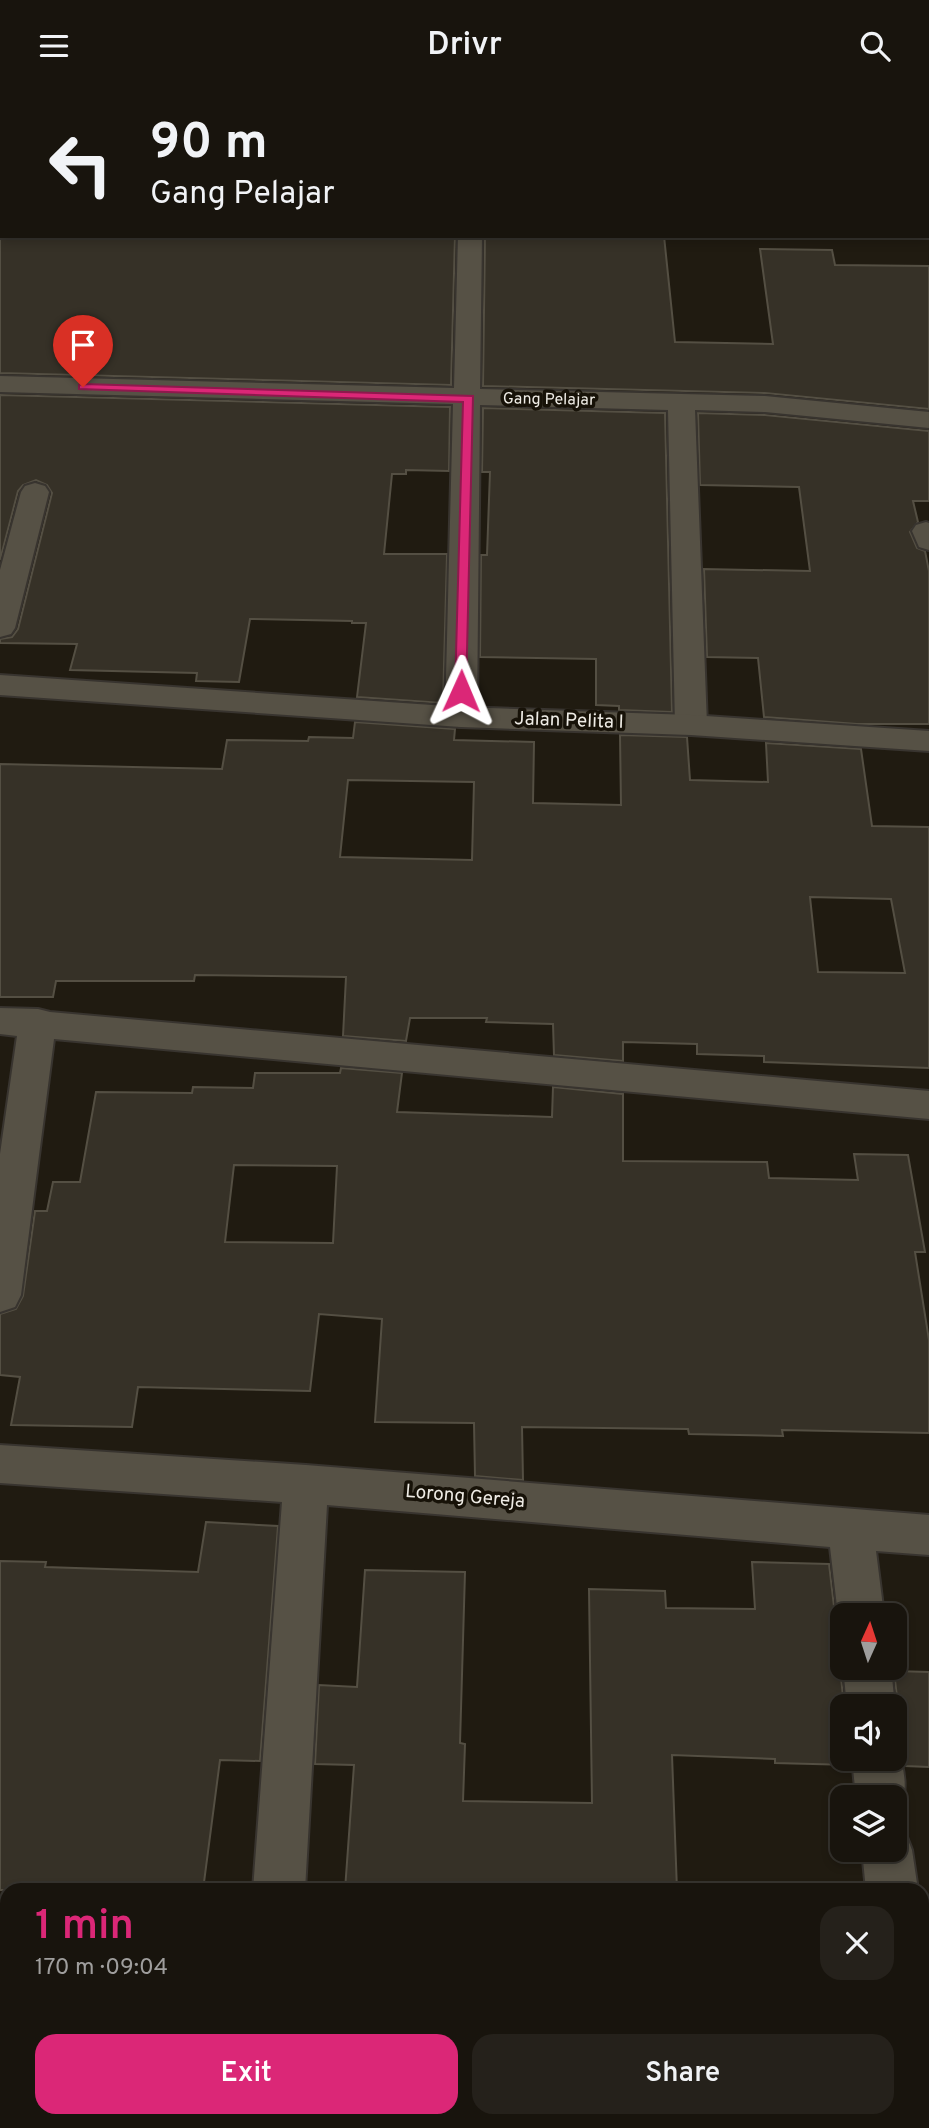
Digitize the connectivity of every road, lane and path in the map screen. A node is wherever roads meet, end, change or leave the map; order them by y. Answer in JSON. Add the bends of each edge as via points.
{"nodes":[{"id":1,"x":470,"y":238,"type":"edge"},
{"id":2,"x":0,"y":384,"type":"edge"},
{"id":3,"x":469,"y":399,"type":"junction"},
{"id":4,"x":681,"y":403,"type":"junction"},
{"id":5,"x":929,"y":420,"type":"edge"},
{"id":6,"x":35,"y":492,"type":"dead end"},
{"id":7,"x":0,"y":628,"type":"edge"},
{"id":8,"x":0,"y":685,"type":"edge"},
{"id":9,"x":461,"y":717,"type":"junction"},
{"id":10,"x":691,"y":725,"type":"junction"},
{"id":11,"x":929,"y":741,"type":"edge"},
{"id":12,"x":0,"y":1021,"type":"edge"},
{"id":13,"x":38,"y":1022,"type":"junction"},
{"id":14,"x":929,"y":1105,"type":"edge"},
{"id":15,"x":0,"y":1295,"type":"edge"},
{"id":16,"x":0,"y":1464,"type":"edge"},
{"id":17,"x":306,"y":1484,"type":"junction"},
{"id":18,"x":851,"y":1528,"type":"junction"},
{"id":19,"x":929,"y":1535,"type":"edge"},
{"id":20,"x":860,"y":1603,"type":"edge"},
{"id":21,"x":888,"y":1862,"type":"edge"},
{"id":22,"x":279,"y":1883,"type":"edge"},
{"id":23,"x":891,"y":1883,"type":"edge"}],
"edges":[{"from":1,"to":3,"type":"street"},
{"from":2,"to":3,"type":"street","name":"Gang Pelajar"},
{"from":3,"to":4,"type":"street","name":"Gang Pelajar"},
{"from":3,"to":9,"type":"street"},
{"from":4,"to":5,"type":"street","name":"Gang Pelajar","via":[[765,404]]},
{"from":4,"to":10,"type":"street"},
{"from":6,"to":7,"type":"street"},
{"from":8,"to":9,"type":"street","name":"Jalan Pelita I"},
{"from":9,"to":10,"type":"street","name":"Jalan Pelita I"},
{"from":10,"to":11,"type":"street","name":"Jalan Pelita I"},
{"from":12,"to":13,"type":"street"},
{"from":13,"to":14,"type":"street"},
{"from":13,"to":15,"type":"street"},
{"from":16,"to":17,"type":"street","name":"Lorong Gereja"},
{"from":17,"to":18,"type":"street","name":"Lorong Gereja"},
{"from":17,"to":22,"type":"street"},
{"from":18,"to":19,"type":"street","name":"Lorong Gereja"},
{"from":18,"to":20,"type":"street"},
{"from":21,"to":23,"type":"street"}]}
